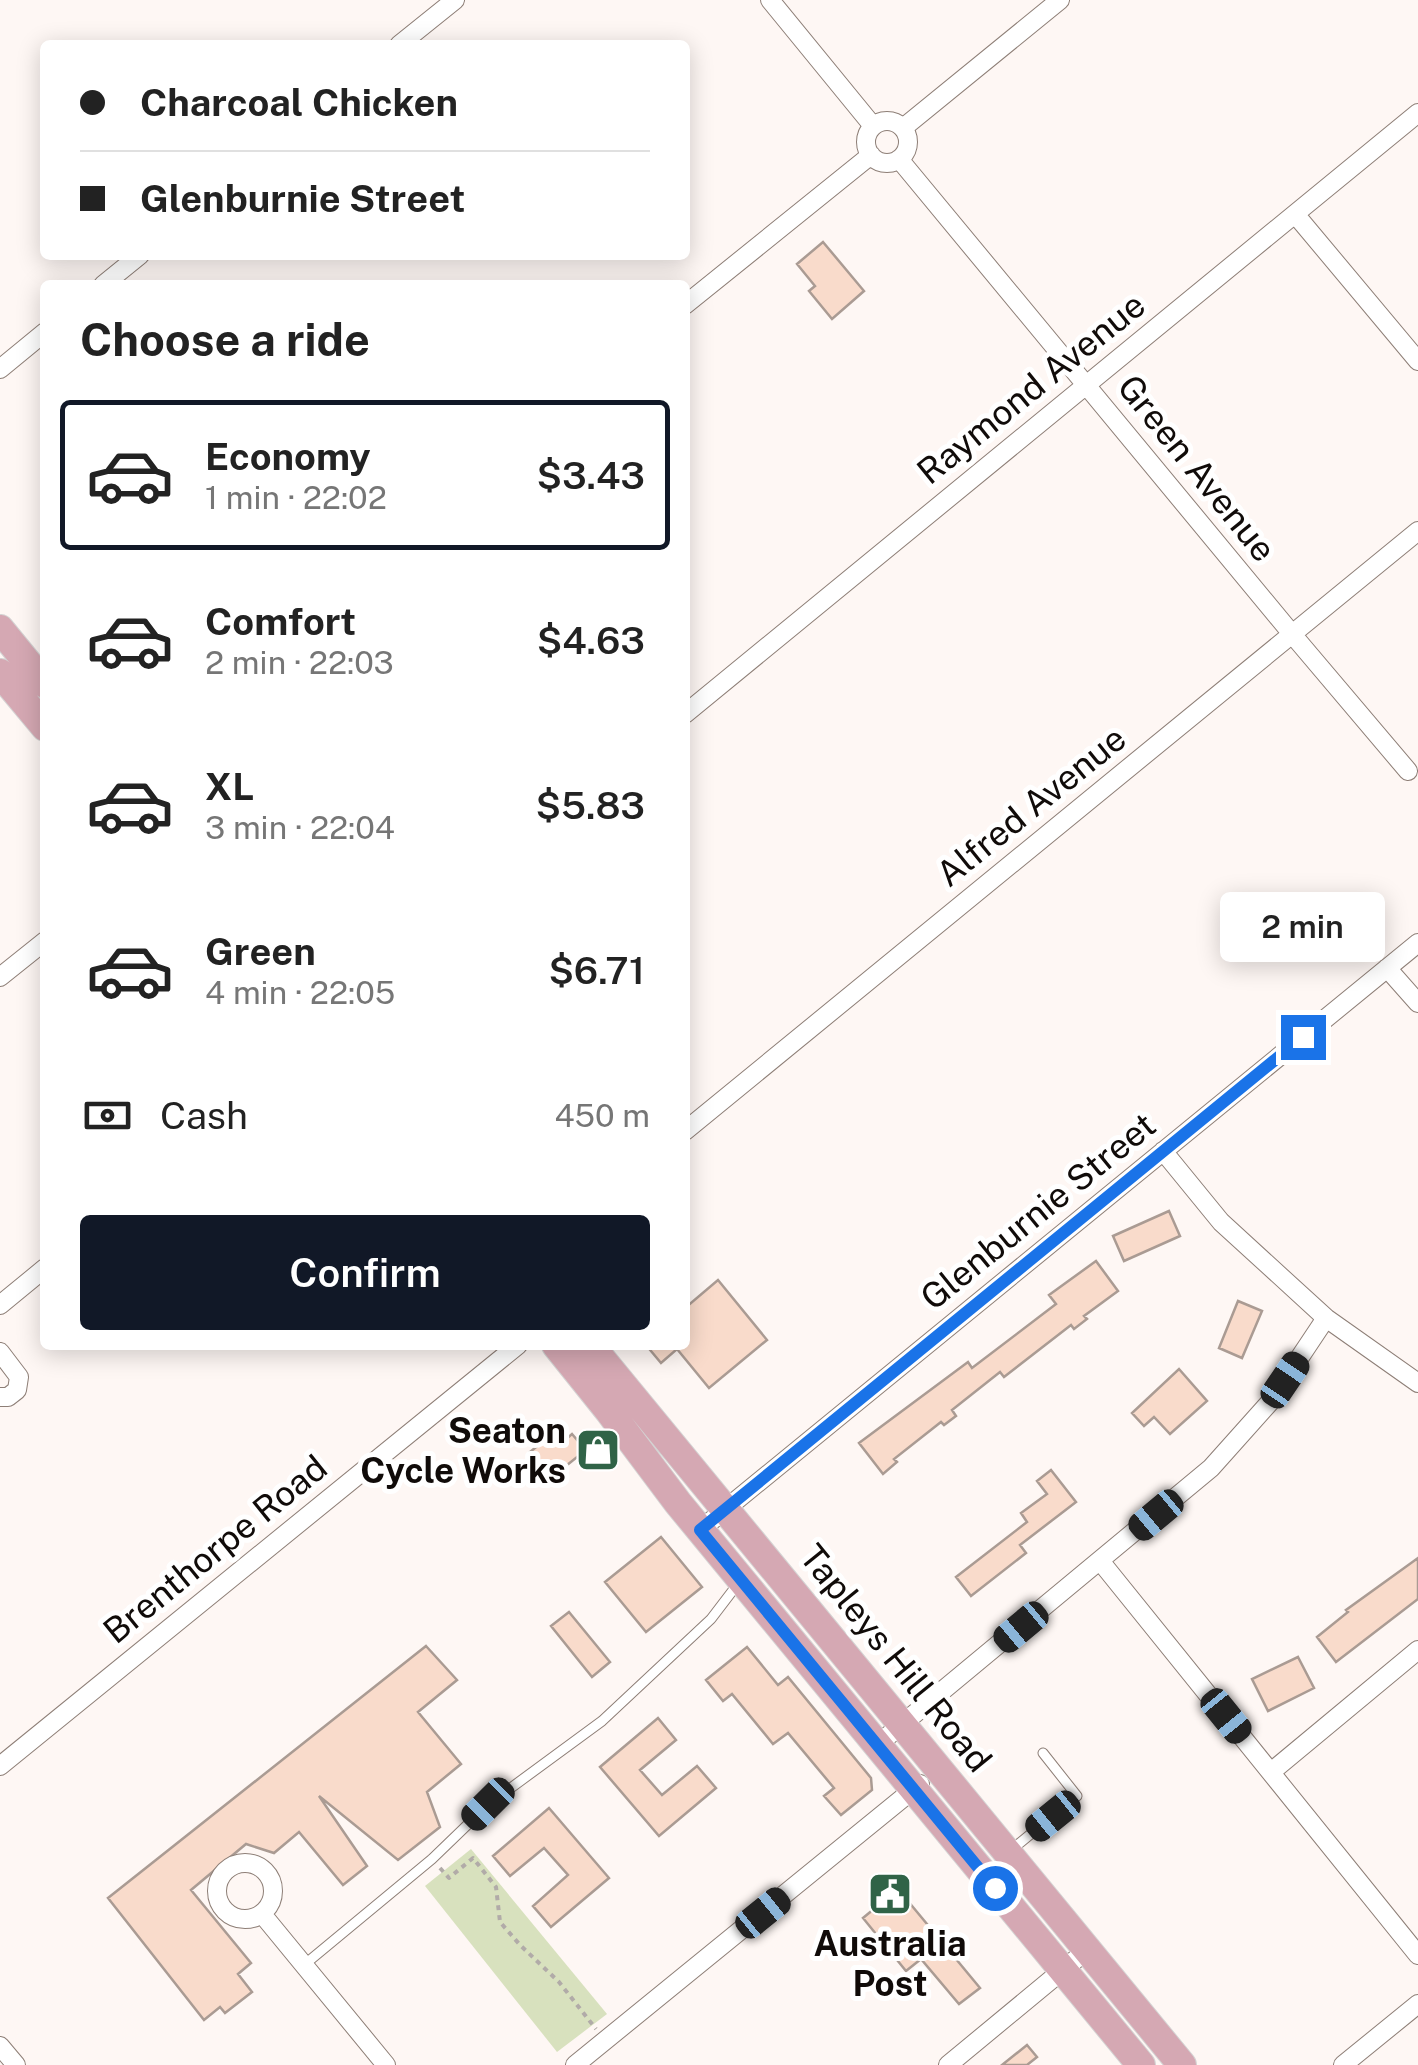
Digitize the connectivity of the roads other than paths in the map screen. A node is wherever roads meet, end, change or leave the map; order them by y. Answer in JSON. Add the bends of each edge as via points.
{"nodes":[{"id":1,"x":455,"y":0,"type":"edge"},
{"id":2,"x":770,"y":0,"type":"edge"},
{"id":3,"x":1060,"y":0,"type":"edge"},
{"id":4,"x":405,"y":40,"type":"edge"},
{"id":5,"x":1418,"y":113,"type":"edge"},
{"id":6,"x":873,"y":126,"type":"junction"},
{"id":7,"x":903,"y":128,"type":"junction"},
{"id":8,"x":871,"y":155,"type":"junction"},
{"id":9,"x":899,"y":158,"type":"junction"},
{"id":10,"x":1295,"y":214,"type":"junction"},
{"id":11,"x":134,"y":260,"type":"edge"},
{"id":12,"x":109,"y":280,"type":"edge"},
{"id":13,"x":690,"y":302,"type":"edge"},
{"id":14,"x":40,"y":336,"type":"edge"},
{"id":15,"x":1418,"y":361,"type":"edge"},
{"id":16,"x":0,"y":369,"type":"edge"},
{"id":17,"x":1086,"y":385,"type":"junction"},
{"id":18,"x":1418,"y":531,"type":"edge"},
{"id":19,"x":1292,"y":634,"type":"junction"},
{"id":20,"x":2,"y":635,"type":"edge"},
{"id":21,"x":0,"y":673,"type":"edge"},
{"id":22,"x":40,"y":678,"type":"edge"},
{"id":23,"x":690,"y":710,"type":"edge"},
{"id":24,"x":40,"y":722,"type":"edge"},
{"id":25,"x":1408,"y":771,"type":"dead end"},
{"id":26,"x":1418,"y":943,"type":"edge"},
{"id":27,"x":40,"y":945,"type":"edge"},
{"id":28,"x":1387,"y":968,"type":"junction"},
{"id":29,"x":0,"y":977,"type":"edge"},
{"id":30,"x":1418,"y":1003,"type":"edge"},
{"id":31,"x":690,"y":1126,"type":"edge"},
{"id":32,"x":1162,"y":1151,"type":"junction"},
{"id":33,"x":40,"y":1272,"type":"edge"},
{"id":34,"x":0,"y":1304,"type":"edge"},
{"id":35,"x":1326,"y":1318,"type":"junction"},
{"id":36,"x":512,"y":1350,"type":"edge"},
{"id":37,"x":560,"y":1350,"type":"edge"},
{"id":38,"x":594,"y":1350,"type":"edge"},
{"id":39,"x":0,"y":1352,"type":"edge"},
{"id":40,"x":1418,"y":1384,"type":"edge"},
{"id":41,"x":0,"y":1396,"type":"edge"},
{"id":42,"x":724,"y":1509,"type":"junction"},
{"id":43,"x":700,"y":1530,"type":"junction"},
{"id":44,"x":1100,"y":1562,"type":"junction"},
{"id":45,"x":741,"y":1580,"type":"junction"},
{"id":46,"x":1418,"y":1650,"type":"edge"},
{"id":47,"x":902,"y":1725,"type":"junction"},
{"id":48,"x":878,"y":1745,"type":"junction"},
{"id":49,"x":1043,"y":1752,"type":"dead end"},
{"id":50,"x":0,"y":1766,"type":"edge"},
{"id":51,"x":938,"y":1769,"type":"junction"},
{"id":52,"x":1271,"y":1772,"type":"junction"},
{"id":53,"x":914,"y":1789,"type":"junction"},
{"id":54,"x":1008,"y":1853,"type":"junction"},
{"id":55,"x":262,"y":1914,"type":"dead end"},
{"id":56,"x":1088,"y":1950,"type":"junction"},
{"id":57,"x":1418,"y":1955,"type":"edge"},
{"id":58,"x":304,"y":1965,"type":"junction"},
{"id":59,"x":1062,"y":1970,"type":"junction"},
{"id":60,"x":1418,"y":2004,"type":"edge"},
{"id":61,"x":0,"y":2046,"type":"edge"},
{"id":62,"x":16,"y":2065,"type":"edge"},
{"id":63,"x":386,"y":2065,"type":"edge"},
{"id":64,"x":575,"y":2065,"type":"edge"},
{"id":65,"x":948,"y":2065,"type":"edge"},
{"id":66,"x":1141,"y":2065,"type":"edge"},
{"id":67,"x":1182,"y":2065,"type":"edge"},
{"id":68,"x":1343,"y":2065,"type":"edge"}],
"edges":[{"from":1,"to":4,"type":"street"},
{"from":2,"to":6,"type":"street"},
{"from":3,"to":7,"type":"street"},
{"from":5,"to":10,"type":"street","name":"Raymond Avenue"},
{"from":6,"to":7,"type":"street","via":[[892,121]]},
{"from":6,"to":8,"type":"street","via":[[866,143]]},
{"from":7,"to":9,"type":"street","via":[[908,141]]},
{"from":8,"to":9,"type":"street","via":[[881,162]]},
{"from":8,"to":13,"type":"street"},
{"from":9,"to":17,"type":"street","name":"Green Avenue"},
{"from":10,"to":15,"type":"street"},
{"from":10,"to":17,"type":"street","name":"Raymond Avenue"},
{"from":11,"to":12,"type":"street"},
{"from":14,"to":16,"type":"street"},
{"from":17,"to":19,"type":"street","name":"Green Avenue"},
{"from":17,"to":23,"type":"street","name":"Raymond Avenue"},
{"from":18,"to":19,"type":"street","name":"Alfred Avenue"},
{"from":19,"to":25,"type":"street","name":"Green Avenue"},
{"from":19,"to":31,"type":"street","name":"Alfred Avenue"},
{"from":20,"to":22,"type":"main road"},
{"from":21,"to":24,"type":"main road"},
{"from":26,"to":28,"type":"street","name":"Glenburnie Street"},
{"from":27,"to":29,"type":"street"},
{"from":28,"to":30,"type":"street"},
{"from":28,"to":32,"type":"street","name":"Glenburnie Street"},
{"from":32,"to":35,"type":"street","via":[[1222,1222]]},
{"from":32,"to":42,"type":"street","name":"Glenburnie Street"},
{"from":33,"to":34,"type":"street"},
{"from":35,"to":40,"type":"street"},
{"from":35,"to":44,"type":"street","via":[[1270,1402],[1211,1468]]},
{"from":36,"to":50,"type":"street","name":"Brenthorpe Road"},
{"from":37,"to":43,"type":"main road","name":"Tapleys Hill Road"},
{"from":38,"to":42,"type":"main road","name":"Tapleys Hill Road"},
{"from":39,"to":41,"type":"street","via":[[20,1377],[17,1390]]},
{"from":42,"to":43,"type":"street","name":"Glenburnie Street"},
{"from":42,"to":47,"type":"main road","name":"Tapleys Hill Road"},
{"from":43,"to":45,"type":"main road","name":"Tapleys Hill Road"},
{"from":44,"to":47,"type":"street"},
{"from":44,"to":52,"type":"street"},
{"from":45,"to":48,"type":"main road","name":"Tapleys Hill Road"},
{"from":45,"to":58,"type":"lane","via":[[711,1620],[602,1720],[488,1804]]},
{"from":46,"to":52,"type":"street"},
{"from":47,"to":48,"type":"street"},
{"from":47,"to":51,"type":"main road","name":"Tapleys Hill Road"},
{"from":48,"to":53,"type":"main road","name":"Tapleys Hill Road"},
{"from":49,"to":54,"type":"lane","via":[[1078,1796]]},
{"from":51,"to":53,"type":"street"},
{"from":51,"to":54,"type":"main road","name":"Tapleys Hill Road"},
{"from":52,"to":57,"type":"street"},
{"from":53,"to":59,"type":"main road","name":"Tapleys Hill Road"},
{"from":53,"to":64,"type":"street"},
{"from":54,"to":56,"type":"main road","name":"Tapleys Hill Road"},
{"from":55,"to":58,"type":"street"},
{"from":56,"to":59,"type":"street"},
{"from":56,"to":67,"type":"main road","name":"Tapleys Hill Road"},
{"from":58,"to":63,"type":"street"},
{"from":59,"to":65,"type":"street"},
{"from":59,"to":66,"type":"main road","name":"Tapleys Hill Road"},
{"from":60,"to":68,"type":"street"},
{"from":61,"to":62,"type":"street"}]}
